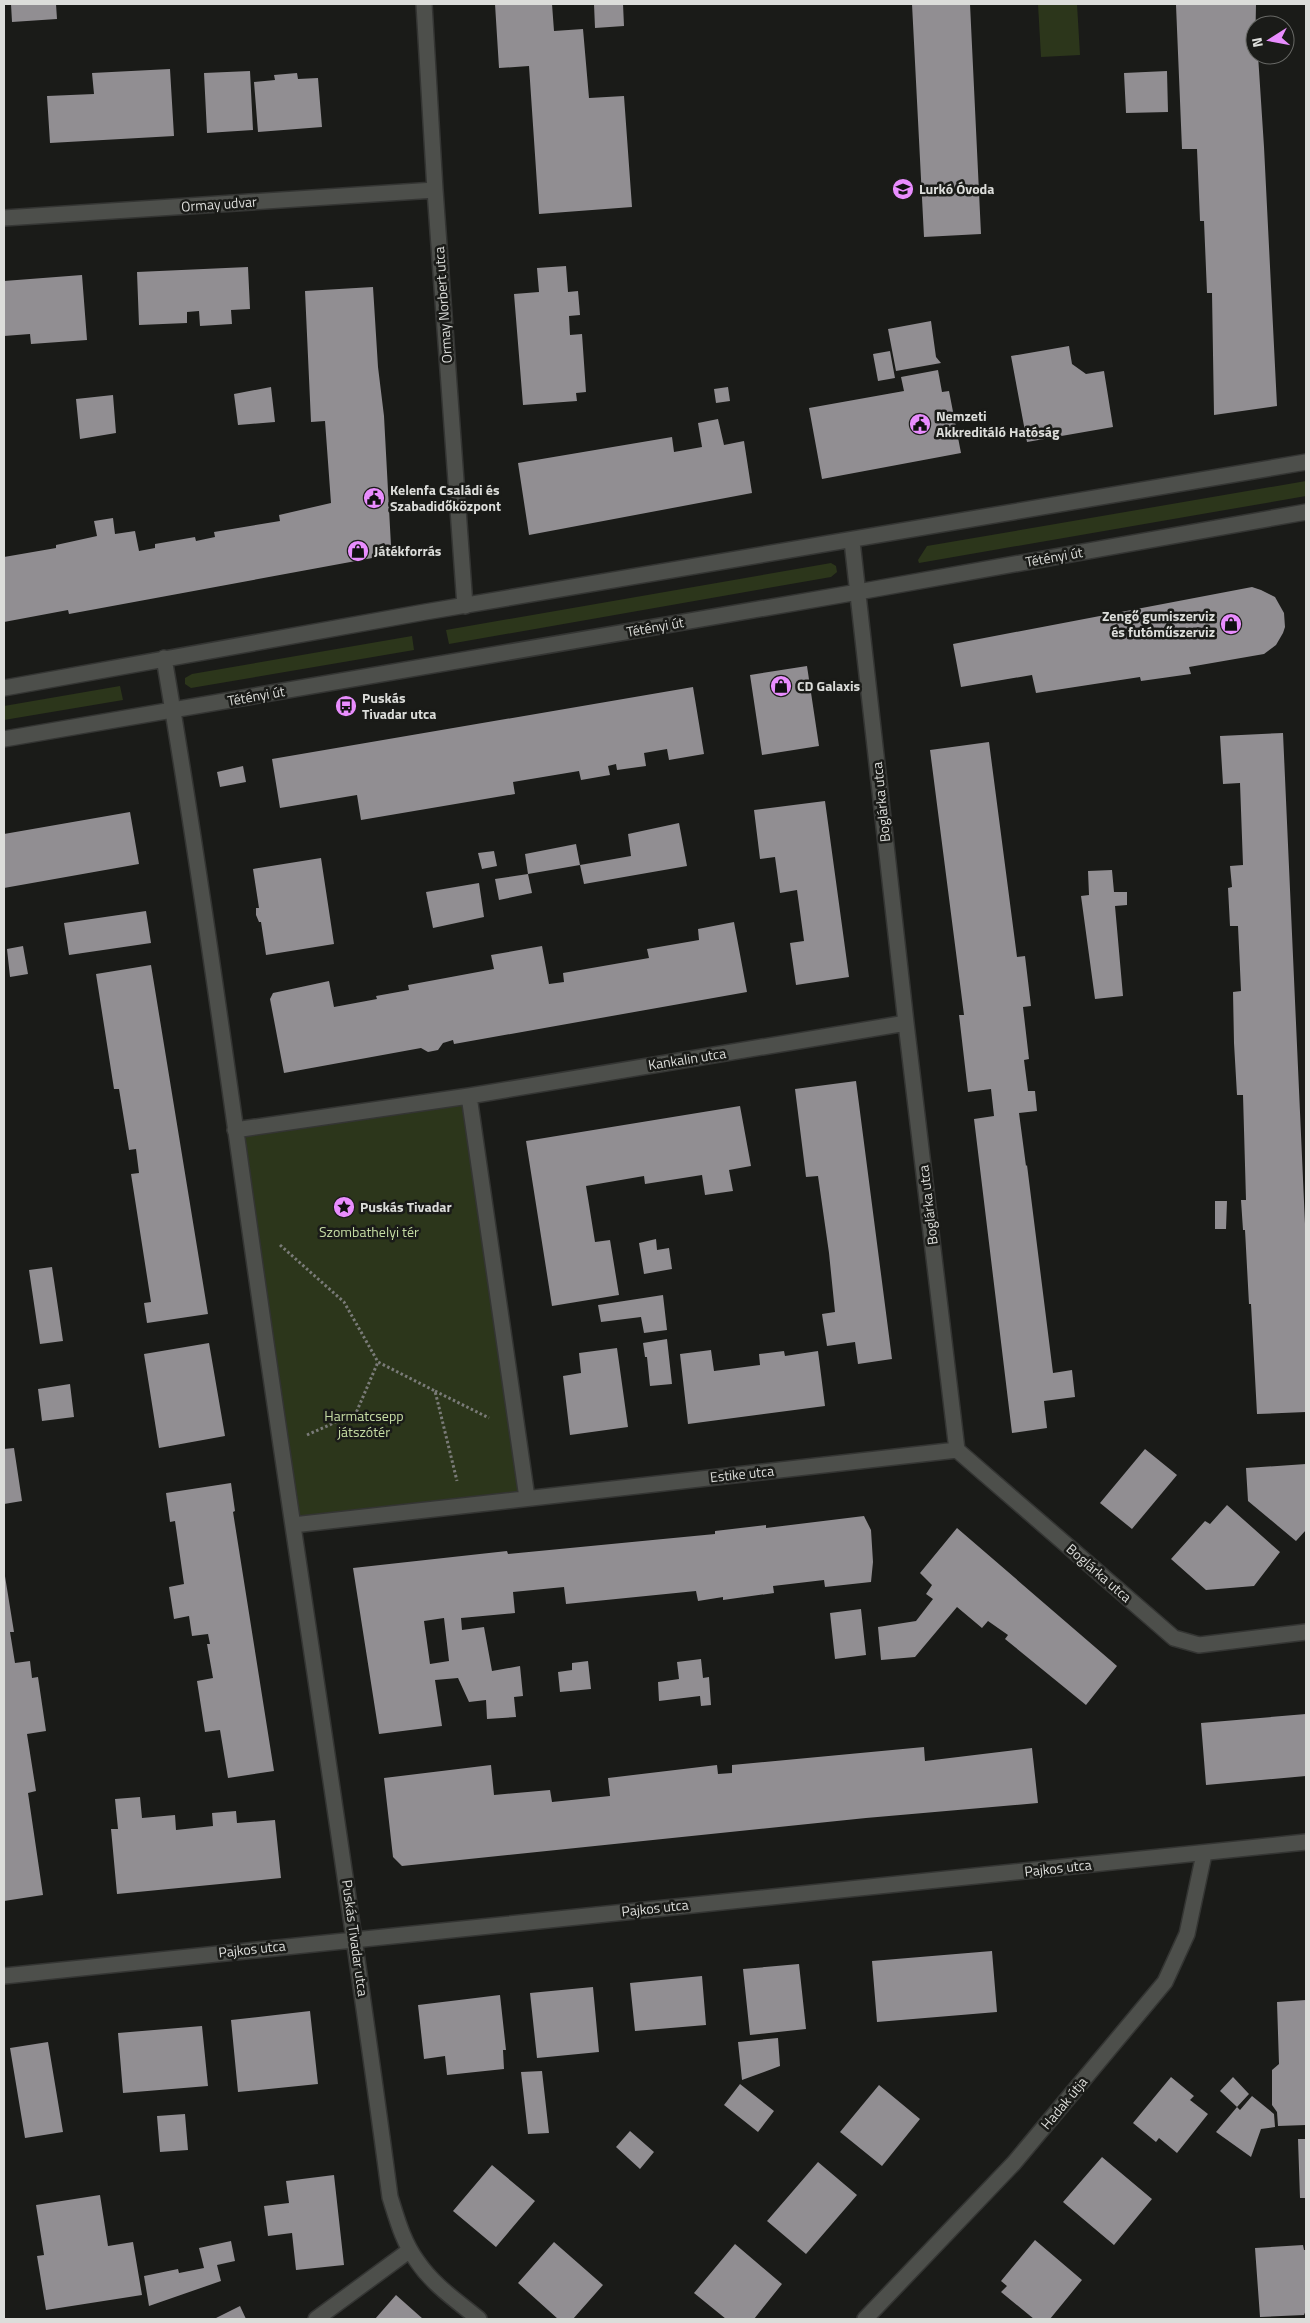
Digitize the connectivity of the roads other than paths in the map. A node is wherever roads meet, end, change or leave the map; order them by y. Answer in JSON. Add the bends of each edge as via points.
{"nodes":[{"id":1,"x":424,"y":4,"type":"edge"},
{"id":2,"x":435,"y":190,"type":"junction"},
{"id":3,"x":4,"y":218,"type":"edge"},
{"id":4,"x":1306,"y":462,"type":"edge"},
{"id":5,"x":1306,"y":512,"type":"edge"},
{"id":6,"x":852,"y":541,"type":"junction"},
{"id":7,"x":858,"y":592,"type":"junction"},
{"id":8,"x":464,"y":606,"type":"junction"},
{"id":9,"x":164,"y":658,"type":"junction"},
{"id":10,"x":4,"y":688,"type":"edge"},
{"id":11,"x":173,"y":711,"type":"junction"},
{"id":12,"x":4,"y":738,"type":"edge"},
{"id":13,"x":906,"y":1023,"type":"junction"},
{"id":14,"x":469,"y":1096,"type":"junction"},
{"id":15,"x":235,"y":1130,"type":"junction"},
{"id":16,"x":957,"y":1450,"type":"junction"},
{"id":17,"x":527,"y":1498,"type":"junction"},
{"id":18,"x":292,"y":1526,"type":"junction"},
{"id":19,"x":1306,"y":1632,"type":"edge"},
{"id":20,"x":1306,"y":1842,"type":"edge"},
{"id":21,"x":1204,"y":1854,"type":"junction"},
{"id":22,"x":355,"y":1938,"type":"junction"},
{"id":23,"x":4,"y":1976,"type":"edge"},
{"id":24,"x":410,"y":2250,"type":"junction"},
{"id":25,"x":316,"y":2319,"type":"edge"},
{"id":26,"x":479,"y":2319,"type":"edge"},
{"id":27,"x":865,"y":2319,"type":"edge"}],
"edges":[{"from":1,"to":2,"type":"street","name":"Ormay Norbert utca"},
{"from":2,"to":3,"type":"street","name":"Ormay udvar"},
{"from":2,"to":8,"type":"street","name":"Ormay Norbert utca"},
{"from":4,"to":6,"type":"street"},
{"from":5,"to":7,"type":"street","name":"Tétényi út"},
{"from":6,"to":7,"type":"street","name":"Boglárka utca"},
{"from":6,"to":8,"type":"street"},
{"from":7,"to":11,"type":"street","name":"Tétényi út"},
{"from":7,"to":13,"type":"street","name":"Boglárka utca"},
{"from":8,"to":9,"type":"street"},
{"from":9,"to":10,"type":"street"},
{"from":9,"to":11,"type":"street"},
{"from":11,"to":12,"type":"street","name":"Tétényi út"},
{"from":11,"to":15,"type":"street"},
{"from":13,"to":14,"type":"street","name":"Kankalin utca"},
{"from":13,"to":16,"type":"street","name":"Boglárka utca"},
{"from":14,"to":15,"type":"street"},
{"from":14,"to":17,"type":"street"},
{"from":15,"to":18,"type":"street"},
{"from":16,"to":17,"type":"street","name":"Estike utca"},
{"from":16,"to":19,"type":"street","name":"Boglárka utca","via":[[1174,1638],[1199,1645]]},
{"from":17,"to":18,"type":"street"},
{"from":18,"to":22,"type":"street","name":"Puskás Tivadar utca"},
{"from":20,"to":21,"type":"street","name":"Pajkos utca"},
{"from":21,"to":22,"type":"street","name":"Pajkos utca"},
{"from":21,"to":27,"type":"street","name":"Hadak útja","via":[[1187,1934],[1165,1982],[1014,2163]]},
{"from":22,"to":23,"type":"street","name":"Pajkos utca"},
{"from":22,"to":24,"type":"street","name":"Puskás Tivadar utca","via":[[390,2198]]},
{"from":24,"to":25,"type":"street"},
{"from":24,"to":26,"type":"street","name":"Puskás Tivadar utca","via":[[438,2286]]}]}
